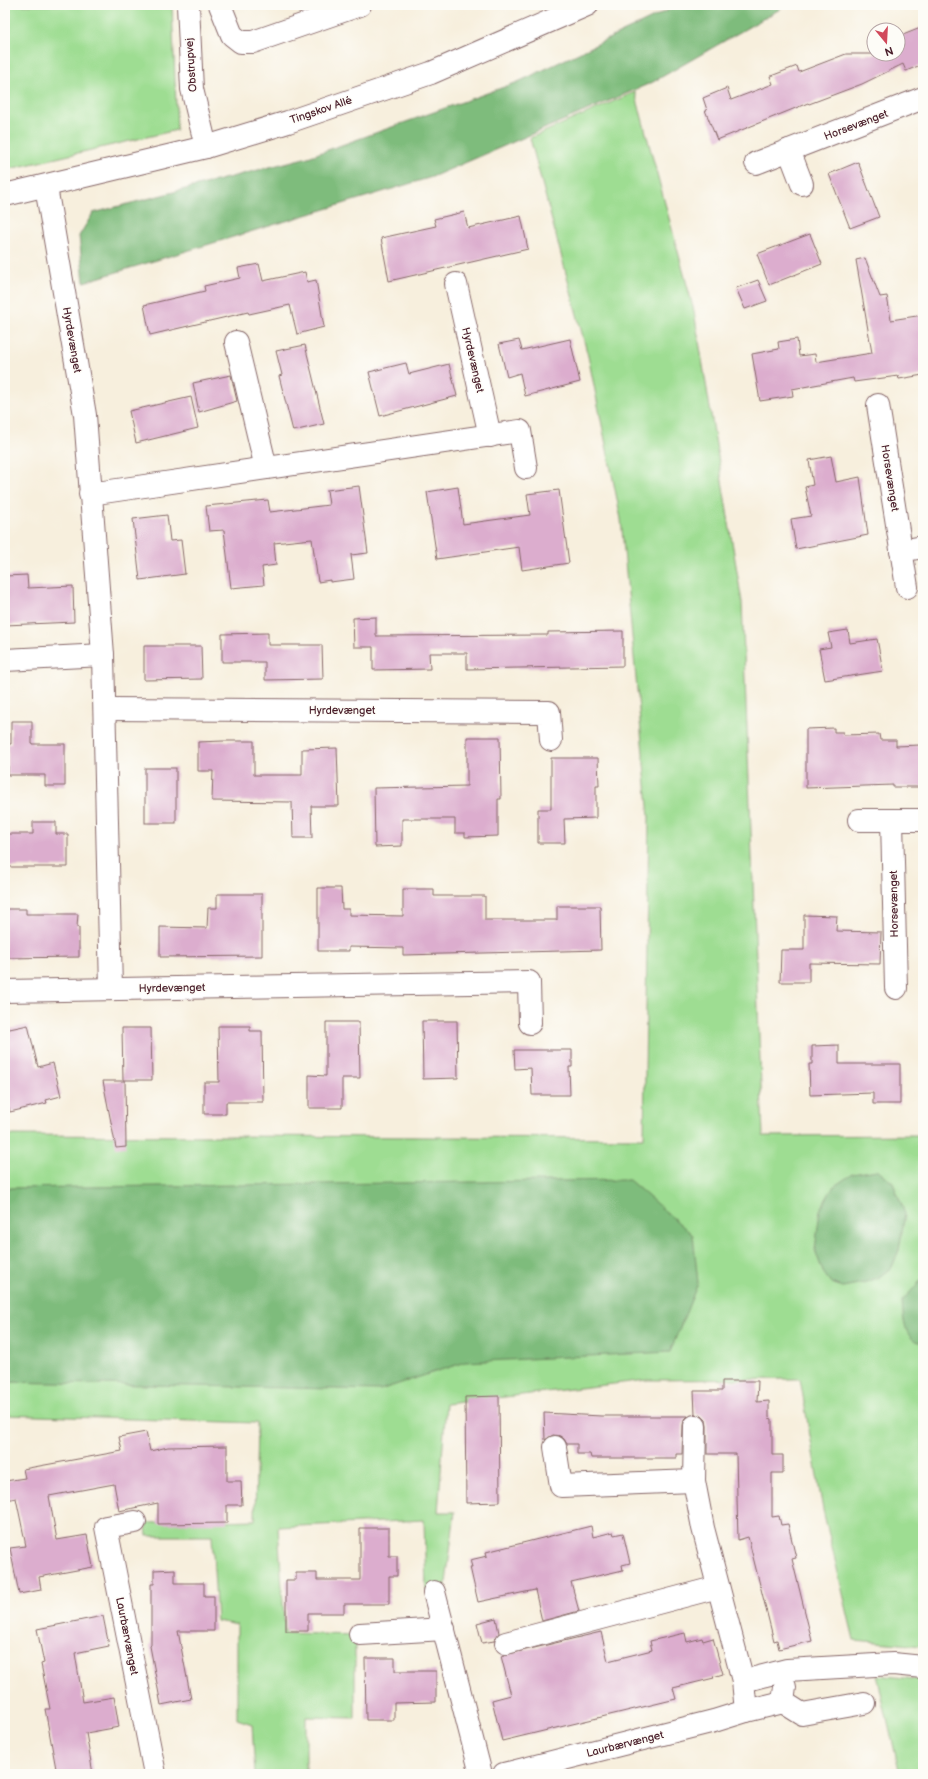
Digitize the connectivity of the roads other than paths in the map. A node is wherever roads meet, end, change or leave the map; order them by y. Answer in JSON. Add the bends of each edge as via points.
{"nodes":[{"id":1,"x":188,"y":5,"type":"edge"},
{"id":2,"x":220,"y":5,"type":"edge"},
{"id":3,"x":360,"y":5,"type":"edge"},
{"id":4,"x":587,"y":5,"type":"edge"},
{"id":5,"x":923,"y":98,"type":"edge"},
{"id":6,"x":206,"y":147,"type":"junction"},
{"id":7,"x":789,"y":150,"type":"junction"},
{"id":8,"x":756,"y":163,"type":"dead end"},
{"id":9,"x":802,"y":184,"type":"dead end"},
{"id":10,"x":46,"y":187,"type":"junction"},
{"id":11,"x":5,"y":195,"type":"edge"},
{"id":12,"x":456,"y":284,"type":"dead end"},
{"id":13,"x":236,"y":342,"type":"dead end"},
{"id":14,"x":878,"y":405,"type":"dead end"},
{"id":15,"x":490,"y":436,"type":"junction"},
{"id":16,"x":266,"y":468,"type":"junction"},
{"id":17,"x":526,"y":468,"type":"dead end"},
{"id":18,"x":90,"y":494,"type":"junction"},
{"id":19,"x":923,"y":547,"type":"edge"},
{"id":20,"x":901,"y":550,"type":"junction"},
{"id":21,"x":907,"y":587,"type":"dead end"},
{"id":22,"x":103,"y":655,"type":"junction"},
{"id":23,"x":5,"y":660,"type":"edge"},
{"id":24,"x":106,"y":709,"type":"junction"},
{"id":25,"x":551,"y":740,"type":"dead end"},
{"id":26,"x":859,"y":820,"type":"dead end"},
{"id":27,"x":892,"y":820,"type":"junction"},
{"id":28,"x":923,"y":820,"type":"edge"},
{"id":29,"x":896,"y":988,"type":"dead end"},
{"id":30,"x":111,"y":989,"type":"junction"},
{"id":31,"x":5,"y":991,"type":"edge"},
{"id":32,"x":530,"y":1023,"type":"dead end"},
{"id":33,"x":695,"y":1426,"type":"dead end"},
{"id":34,"x":555,"y":1447,"type":"dead end"},
{"id":35,"x":694,"y":1481,"type":"junction"},
{"id":36,"x":135,"y":1522,"type":"dead end"},
{"id":37,"x":718,"y":1587,"type":"junction"},
{"id":38,"x":434,"y":1592,"type":"dead end"},
{"id":39,"x":444,"y":1629,"type":"junction"},
{"id":40,"x":360,"y":1634,"type":"dead end"},
{"id":41,"x":506,"y":1643,"type":"dead end"},
{"id":42,"x":923,"y":1667,"type":"edge"},
{"id":43,"x":787,"y":1670,"type":"junction"},
{"id":44,"x":743,"y":1680,"type":"junction"},
{"id":45,"x":783,"y":1702,"type":"junction"},
{"id":46,"x":864,"y":1703,"type":"dead end"},
{"id":47,"x":746,"y":1711,"type":"junction"},
{"id":48,"x":155,"y":1774,"type":"edge"},
{"id":49,"x":481,"y":1774,"type":"edge"},
{"id":50,"x":504,"y":1774,"type":"edge"}],
"edges":[{"from":1,"to":6,"type":"street","name":"Obstrupvej","via":[[192,89]]},
{"from":2,"to":3,"type":"street","via":[[232,35],[241,42],[253,42]]},
{"from":4,"to":6,"type":"street","name":"Tingskov Allé","via":[[431,73]]},
{"from":5,"to":7,"type":"street","name":"Horsevænget"},
{"from":6,"to":10,"type":"street","name":"Tingskov Allé"},
{"from":7,"to":8,"type":"street","name":"Horsevænget"},
{"from":7,"to":9,"type":"street"},
{"from":10,"to":11,"type":"street","name":"Tingskov Allé"},
{"from":10,"to":18,"type":"street","name":"Hyrdevænget","via":[[85,415]]},
{"from":12,"to":15,"type":"street","name":"Hyrdevænget"},
{"from":13,"to":16,"type":"street"},
{"from":14,"to":20,"type":"street","name":"Horsevænget"},
{"from":15,"to":16,"type":"street"},
{"from":15,"to":17,"type":"street","via":[[520,431]]},
{"from":16,"to":18,"type":"street"},
{"from":18,"to":22,"type":"street","name":"Hyrdevænget"},
{"from":19,"to":20,"type":"street"},
{"from":20,"to":21,"type":"street","name":"Horsevænget"},
{"from":22,"to":23,"type":"street"},
{"from":22,"to":24,"type":"street","name":"Hyrdevænget"},
{"from":24,"to":25,"type":"street","name":"Hyrdevænget","via":[[549,712]]},
{"from":24,"to":30,"type":"street","name":"Hyrdevænget"},
{"from":26,"to":27,"type":"street"},
{"from":27,"to":28,"type":"street"},
{"from":27,"to":29,"type":"street","name":"Horsevænget"},
{"from":30,"to":31,"type":"street","name":"Hyrdevænget"},
{"from":30,"to":32,"type":"street","name":"Hyrdevænget","via":[[529,982]]},
{"from":33,"to":35,"type":"street"},
{"from":34,"to":35,"type":"street","via":[[561,1486]]},
{"from":35,"to":37,"type":"street"},
{"from":36,"to":48,"type":"street","name":"Laurbærvænget","via":[[106,1527]]},
{"from":37,"to":41,"type":"street"},
{"from":37,"to":44,"type":"street"},
{"from":38,"to":39,"type":"street"},
{"from":39,"to":40,"type":"street"},
{"from":39,"to":49,"type":"street"},
{"from":42,"to":43,"type":"street","via":[[893,1664]]},
{"from":43,"to":44,"type":"street"},
{"from":43,"to":45,"type":"street"},
{"from":44,"to":47,"type":"street"},
{"from":45,"to":46,"type":"street","via":[[802,1714]]},
{"from":45,"to":47,"type":"street","name":"Laurbærvænget"},
{"from":47,"to":50,"type":"street","name":"Laurbærvænget"}]}
